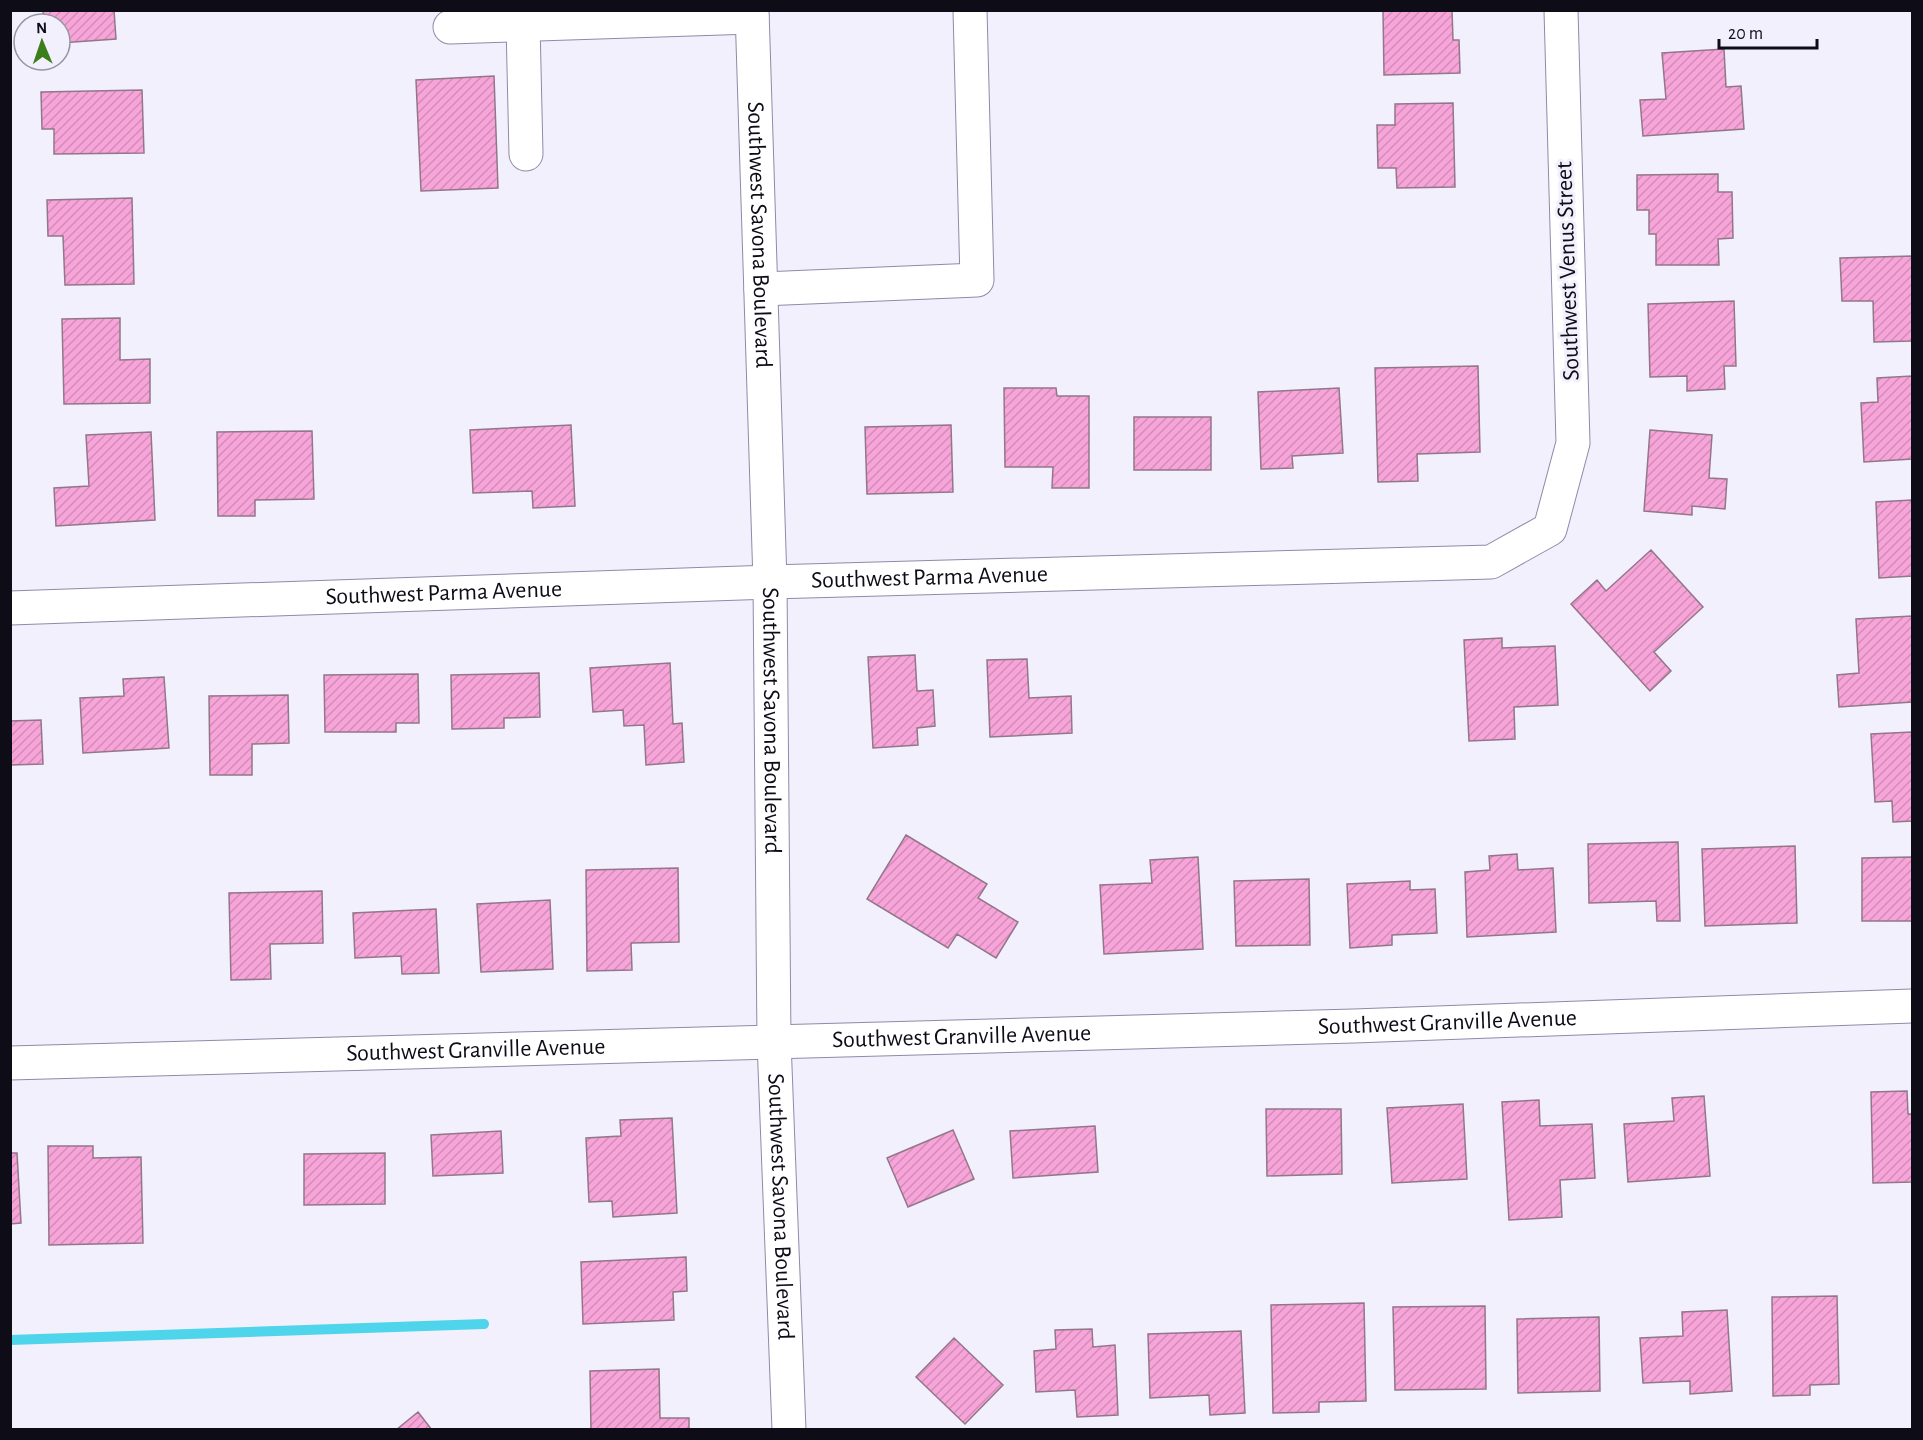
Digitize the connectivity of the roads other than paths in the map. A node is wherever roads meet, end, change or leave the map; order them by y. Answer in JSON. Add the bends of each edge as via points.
{"nodes":[{"id":1,"x":970,"y":10,"type":"edge"},
{"id":2,"x":1561,"y":10,"type":"edge"},
{"id":3,"x":752,"y":14,"type":"edge"},
{"id":4,"x":523,"y":24,"type":"junction"},
{"id":5,"x":450,"y":27,"type":"dead end"},
{"id":6,"x":526,"y":154,"type":"dead end"},
{"id":7,"x":761,"y":289,"type":"junction"},
{"id":8,"x":1550,"y":529,"type":"joint"},
{"id":9,"x":770,"y":582,"type":"junction"},
{"id":10,"x":10,"y":608,"type":"edge"},
{"id":11,"x":1912,"y":1006,"type":"edge"},
{"id":12,"x":774,"y":1041,"type":"junction"},
{"id":13,"x":10,"y":1063,"type":"edge"},
{"id":14,"x":789,"y":1430,"type":"edge"}],
"edges":[{"from":1,"to":7,"type":"street","via":[[977,280]]},
{"from":2,"to":8,"type":"street","name":"Southwest Venus Street","via":[[1573,443]]},
{"from":3,"to":4,"type":"street"},
{"from":3,"to":7,"type":"street","name":"Southwest Savona Boulevard"},
{"from":4,"to":5,"type":"street"},
{"from":4,"to":6,"type":"street"},
{"from":7,"to":9,"type":"street","name":"Southwest Savona Boulevard"},
{"from":8,"to":9,"type":"street","name":"Southwest Parma Avenue","via":[[1491,562]]},
{"from":9,"to":10,"type":"street","name":"Southwest Parma Avenue"},
{"from":9,"to":12,"type":"street","name":"Southwest Savona Boulevard"},
{"from":11,"to":12,"type":"street","name":"Southwest Granville Avenue"},
{"from":12,"to":13,"type":"street","name":"Southwest Granville Avenue"},
{"from":12,"to":14,"type":"street","name":"Southwest Savona Boulevard"}]}
